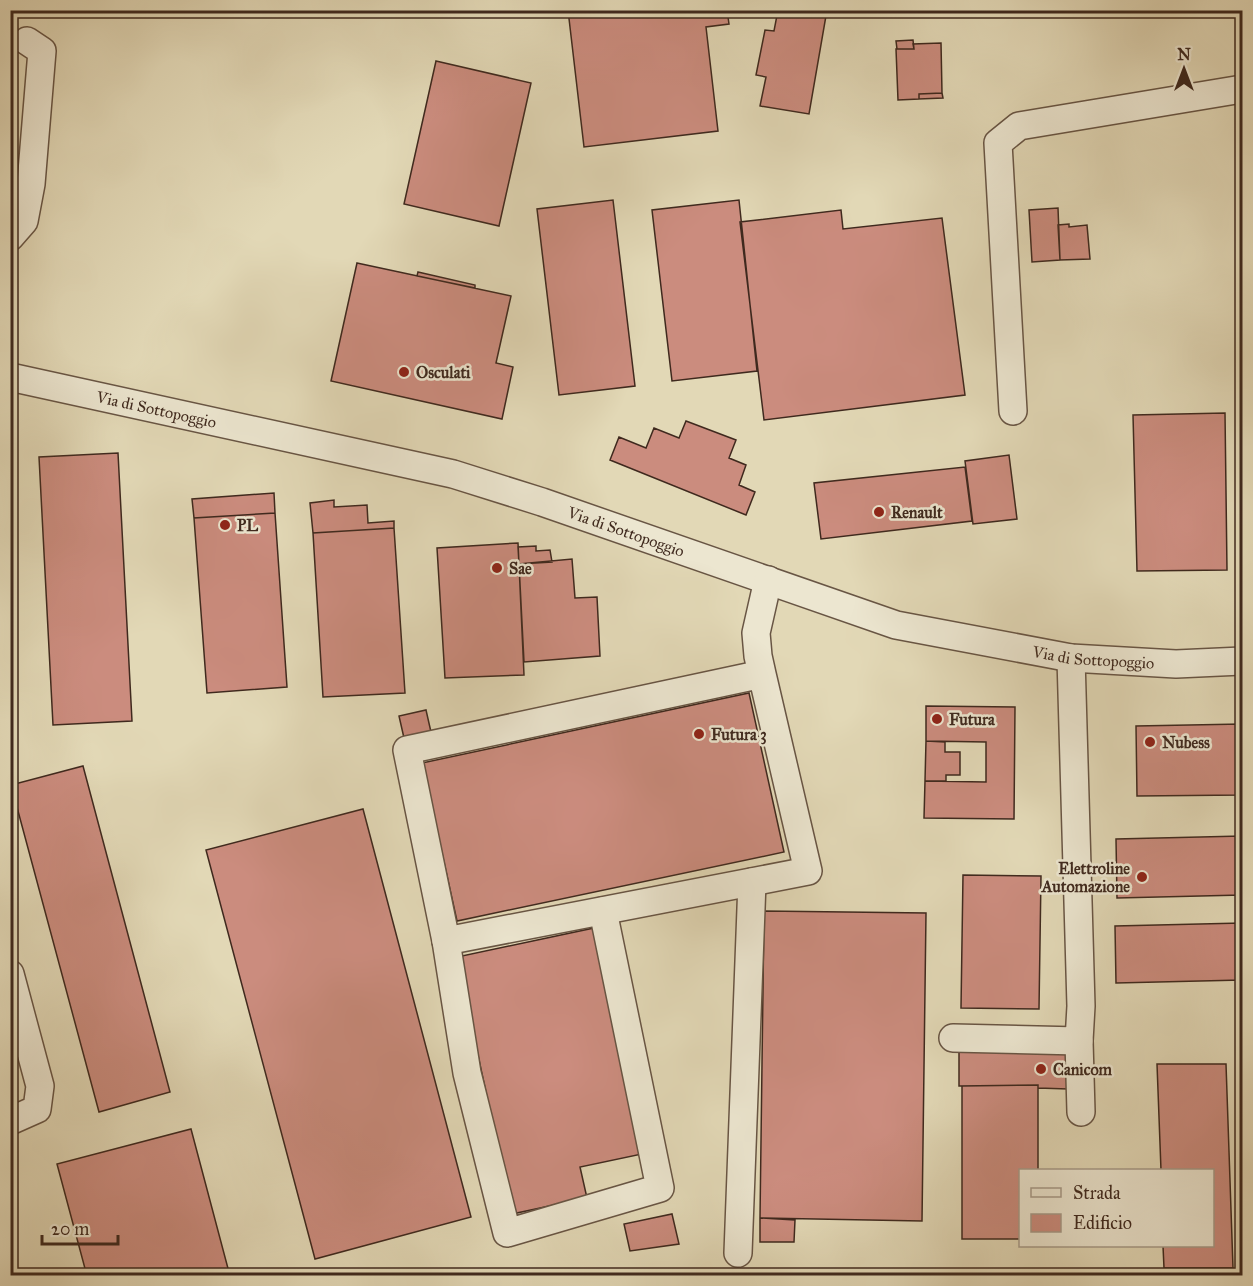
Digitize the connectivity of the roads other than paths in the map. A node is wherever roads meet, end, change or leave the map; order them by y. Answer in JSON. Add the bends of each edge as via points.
{"nodes":[{"id":1,"x":27,"y":41,"type":"dead end"},
{"id":2,"x":1242,"y":89,"type":"edge"},
{"id":3,"x":10,"y":237,"type":"edge"},
{"id":4,"x":10,"y":378,"type":"edge"},
{"id":5,"x":1013,"y":411,"type":"dead end"},
{"id":6,"x":768,"y":580,"type":"junction"},
{"id":7,"x":1071,"y":658,"type":"junction"},
{"id":8,"x":1242,"y":661,"type":"edge"},
{"id":9,"x":762,"y":674,"type":"junction"},
{"id":10,"x":752,"y":882,"type":"junction"},
{"id":11,"x":603,"y":911,"type":"junction"},
{"id":12,"x":446,"y":941,"type":"junction"},
{"id":13,"x":10,"y":974,"type":"edge"},
{"id":14,"x":953,"y":1038,"type":"dead end"},
{"id":15,"x":1079,"y":1041,"type":"junction"},
{"id":16,"x":1081,"y":1112,"type":"dead end"},
{"id":17,"x":10,"y":1120,"type":"edge"},
{"id":18,"x":738,"y":1253,"type":"dead end"}],
"edges":[{"from":1,"to":3,"type":"street","via":[[42,51],[33,162],[24,221]]},
{"from":2,"to":5,"type":"street","via":[[1019,126],[998,143]]},
{"from":4,"to":6,"type":"street","name":"Via di Sottopoggio","via":[[453,474]]},
{"from":6,"to":7,"type":"street","name":"Via di Sottopoggio","via":[[897,624]]},
{"from":6,"to":9,"type":"street","via":[[756,633]]},
{"from":7,"to":8,"type":"street","name":"Via di Sottopoggio","via":[[1176,664]]},
{"from":7,"to":15,"type":"street"},
{"from":9,"to":10,"type":"street","via":[[808,871]]},
{"from":9,"to":12,"type":"street","via":[[407,750]]},
{"from":10,"to":11,"type":"street"},
{"from":10,"to":18,"type":"street"},
{"from":11,"to":12,"type":"street"},
{"from":11,"to":12,"type":"street","via":[[660,1188],[507,1233],[467,1073]]},
{"from":13,"to":17,"type":"street","via":[[40,1086],[37,1109]]},
{"from":14,"to":15,"type":"street"},
{"from":15,"to":16,"type":"street"}]}
